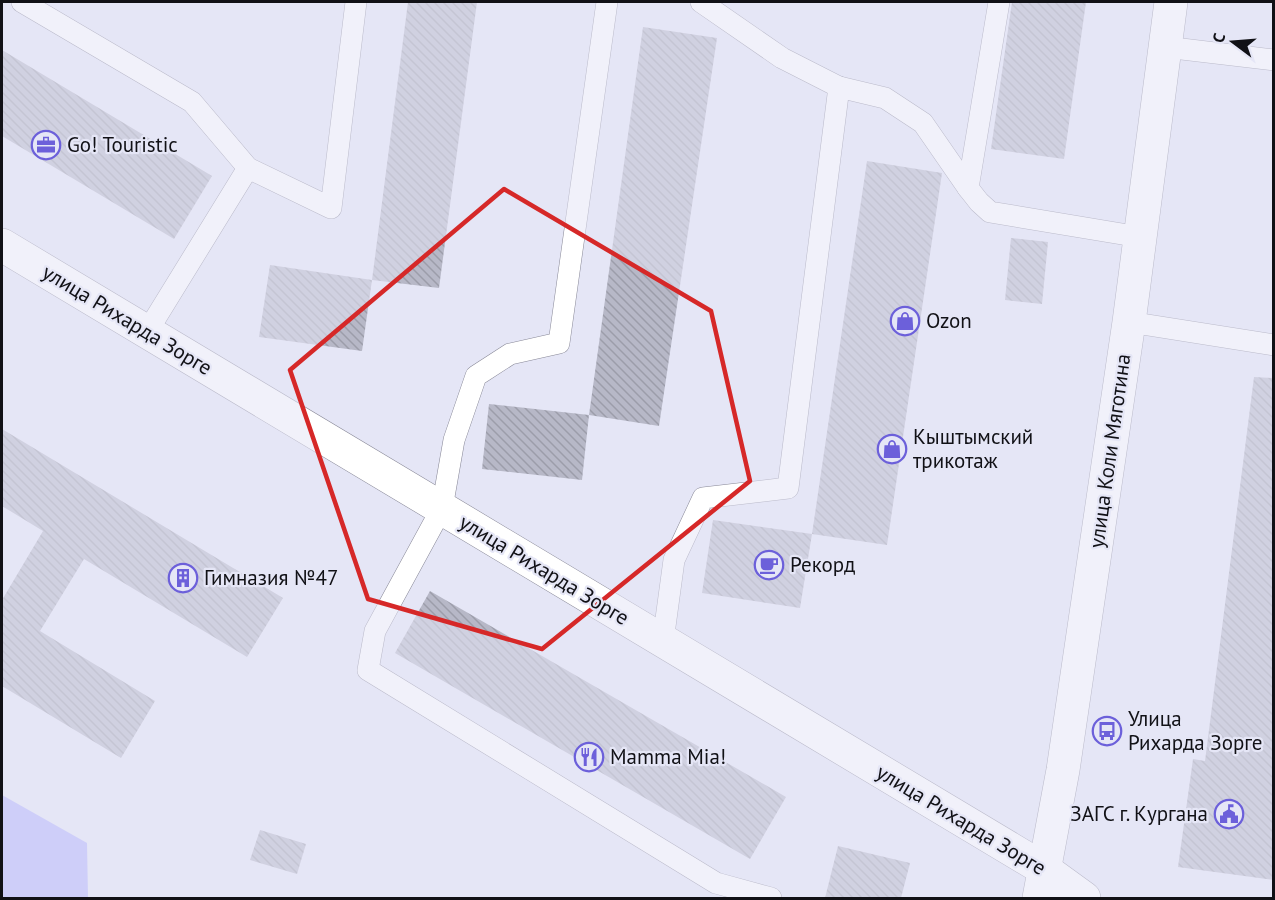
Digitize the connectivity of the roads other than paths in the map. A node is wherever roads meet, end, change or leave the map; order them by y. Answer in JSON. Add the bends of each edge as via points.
{"nodes":[{"id":1,"x":22,"y":2,"type":"edge"},
{"id":2,"x":356,"y":2,"type":"edge"},
{"id":3,"x":607,"y":2,"type":"edge"},
{"id":4,"x":701,"y":2,"type":"edge"},
{"id":5,"x":999,"y":2,"type":"edge"},
{"id":6,"x":1171,"y":2,"type":"edge"},
{"id":7,"x":1165,"y":47,"type":"junction"},
{"id":8,"x":1274,"y":60,"type":"edge"},
{"id":9,"x":839,"y":87,"type":"junction"},
{"id":10,"x":248,"y":168,"type":"junction"},
{"id":11,"x":968,"y":188,"type":"junction"},
{"id":12,"x":1140,"y":237,"type":"junction"},
{"id":13,"x":2,"y":245,"type":"edge"},
{"id":14,"x":1129,"y":322,"type":"junction"},
{"id":15,"x":147,"y":332,"type":"junction"},
{"id":16,"x":1274,"y":345,"type":"edge"},
{"id":17,"x":442,"y":508,"type":"junction"},
{"id":18,"x":663,"y":641,"type":"junction"},
{"id":19,"x":1042,"y":884,"type":"edge"},
{"id":20,"x":771,"y":898,"type":"edge"},
{"id":21,"x":1084,"y":898,"type":"edge"}],
"edges":[{"from":1,"to":10,"type":"lane","via":[[192,102]]},
{"from":2,"to":10,"type":"lane","via":[[331,208]]},
{"from":3,"to":17,"type":"lane","via":[[559,343],[510,354],[476,376],[454,440]]},
{"from":4,"to":9,"type":"lane","via":[[782,57]]},
{"from":5,"to":11,"type":"lane"},
{"from":6,"to":7,"type":"main road","name":"улица Коли Мяготина"},
{"from":7,"to":8,"type":"lane"},
{"from":7,"to":12,"type":"main road","name":"улица Коли Мяготина"},
{"from":9,"to":11,"type":"lane","via":[[885,98],[923,123]]},
{"from":9,"to":18,"type":"lane","via":[[788,488],[703,498],[674,560]]},
{"from":10,"to":15,"type":"lane"},
{"from":11,"to":12,"type":"lane","via":[[990,212]]},
{"from":12,"to":14,"type":"main road","name":"улица Коли Мяготина"},
{"from":13,"to":15,"type":"main road","name":"улица Рихарда Зорге"},
{"from":14,"to":16,"type":"lane"},
{"from":14,"to":19,"type":"main road","name":"улица Коли Мяготина","via":[[1064,770]]},
{"from":15,"to":17,"type":"main road","name":"улица Рихарда Зорге"},
{"from":17,"to":18,"type":"main road","name":"улица Рихарда Зорге"},
{"from":17,"to":20,"type":"lane","via":[[375,631],[368,670],[716,883]]},
{"from":18,"to":19,"type":"main road","name":"улица Рихарда Зорге"},
{"from":19,"to":21,"type":"main road","name":"улица Рихарда Зорге"}]}
